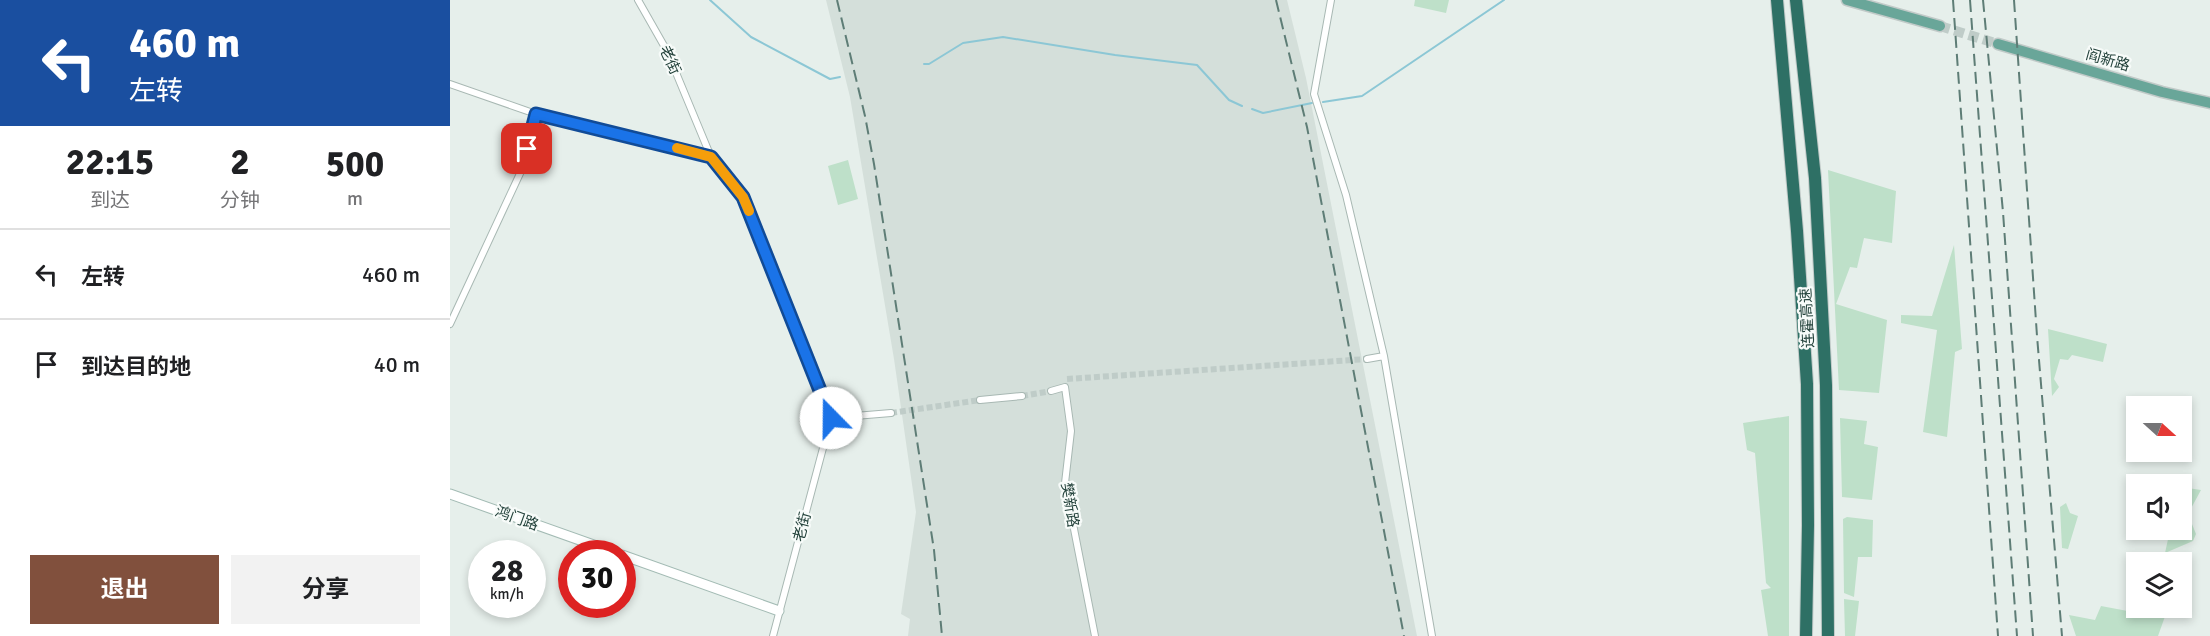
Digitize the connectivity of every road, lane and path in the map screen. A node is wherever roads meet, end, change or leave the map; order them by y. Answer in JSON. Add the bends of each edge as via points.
{"nodes":[{"id":1,"x":638,"y":0,"type":"edge"},
{"id":2,"x":1331,"y":0,"type":"edge"},
{"id":3,"x":1777,"y":0,"type":"edge"},
{"id":4,"x":1796,"y":0,"type":"edge"},
{"id":5,"x":1804,"y":0,"type":"edge"},
{"id":6,"x":1847,"y":0,"type":"edge"},
{"id":7,"x":1940,"y":26,"type":"tunnel mouth"},
{"id":8,"x":1998,"y":44,"type":"tunnel mouth"},
{"id":9,"x":1803,"y":66,"type":"junction"},
{"id":10,"x":450,"y":84,"type":"edge"},
{"id":11,"x":2210,"y":103,"type":"edge"},
{"id":12,"x":536,"y":114,"type":"junction"},
{"id":13,"x":711,"y":157,"type":"junction"},
{"id":14,"x":450,"y":324,"type":"edge"},
{"id":15,"x":1384,"y":356,"type":"junction"},
{"id":16,"x":1367,"y":359,"type":"tunnel mouth"},
{"id":17,"x":1067,"y":379,"type":"dead end"},
{"id":18,"x":1065,"y":387,"type":"junction"},
{"id":19,"x":1051,"y":391,"type":"tunnel mouth"},
{"id":20,"x":1022,"y":396,"type":"tunnel mouth"},
{"id":21,"x":980,"y":400,"type":"tunnel mouth"},
{"id":22,"x":891,"y":413,"type":"tunnel mouth"},
{"id":23,"x":831,"y":418,"type":"junction"},
{"id":24,"x":450,"y":494,"type":"edge"},
{"id":25,"x":581,"y":540,"type":"edge"},
{"id":26,"x":636,"y":559,"type":"edge"},
{"id":27,"x":779,"y":611,"type":"junction"},
{"id":28,"x":773,"y":636,"type":"edge"},
{"id":29,"x":1095,"y":636,"type":"edge"},
{"id":30,"x":1432,"y":636,"type":"edge"},
{"id":31,"x":1806,"y":636,"type":"edge"},
{"id":32,"x":1828,"y":636,"type":"edge"}],
"edges":[{"from":1,"to":13,"type":"street","name":"老街","via":[[667,51]]},
{"from":2,"to":15,"type":"street","via":[[1314,94],[1346,195]]},
{"from":3,"to":31,"type":"highway","name":"连霍高速","via":[[1807,384]]},
{"from":4,"to":9,"type":"highway","name":"连霍高速"},
{"from":5,"to":9,"type":"highway"},
{"from":6,"to":7,"type":"main road"},
{"from":8,"to":11,"type":"main road","name":"阎新路"},
{"from":9,"to":32,"type":"highway","name":"连霍高速","via":[[1815,178],[1826,385]]},
{"from":10,"to":12,"type":"street"},
{"from":12,"to":13,"type":"street"},
{"from":12,"to":14,"type":"street","via":[[523,167]]},
{"from":13,"to":23,"type":"street","name":"老街","via":[[743,197]]},
{"from":15,"to":16,"type":"street"},
{"from":15,"to":30,"type":"street"},
{"from":17,"to":18,"type":"street"},
{"from":18,"to":19,"type":"street"},
{"from":18,"to":29,"type":"street","name":"樊新路","via":[[1071,431],[1065,483]]},
{"from":20,"to":21,"type":"street"},
{"from":22,"to":23,"type":"street"},
{"from":23,"to":27,"type":"street","name":"老街"},
{"from":24,"to":25,"type":"street","name":"鸿门路"},
{"from":26,"to":27,"type":"street","name":"鸿门路"},
{"from":27,"to":28,"type":"street","name":"老街"}]}
